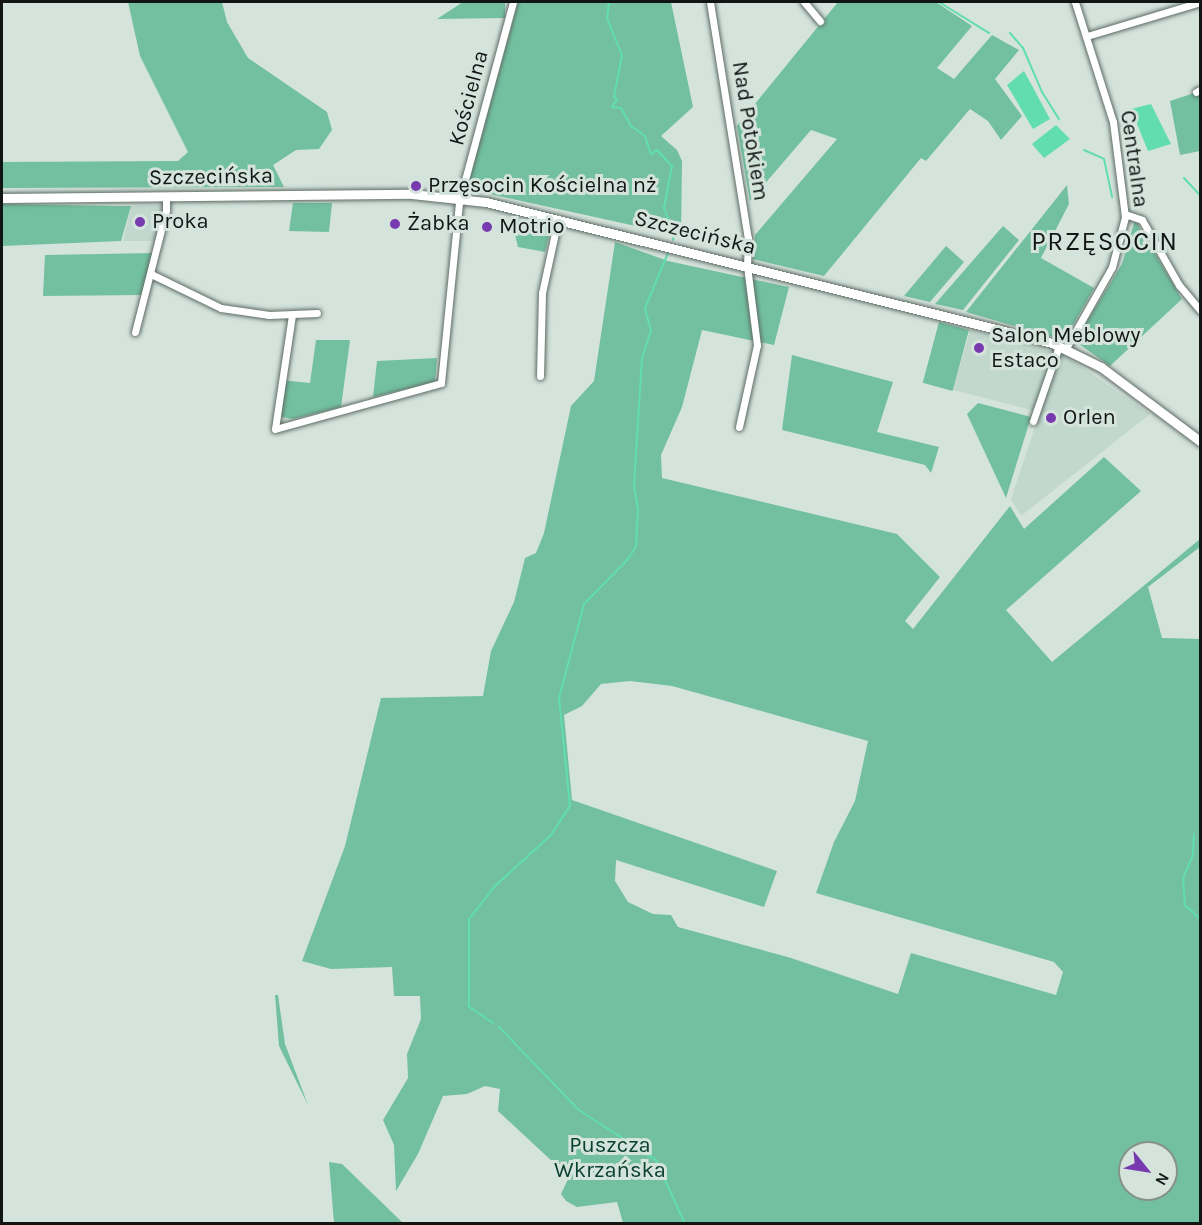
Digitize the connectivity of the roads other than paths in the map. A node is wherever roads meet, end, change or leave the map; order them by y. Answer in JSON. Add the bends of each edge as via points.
{"nodes":[{"id":1,"x":513,"y":2,"type":"edge"},
{"id":2,"x":710,"y":2,"type":"edge"},
{"id":3,"x":804,"y":2,"type":"edge"},
{"id":4,"x":1075,"y":2,"type":"edge"},
{"id":5,"x":1200,"y":2,"type":"edge"},
{"id":6,"x":820,"y":21,"type":"dead end"},
{"id":7,"x":1087,"y":36,"type":"junction"},
{"id":8,"x":166,"y":197,"type":"junction"},
{"id":9,"x":2,"y":198,"type":"edge"},
{"id":10,"x":460,"y":198,"type":"junction"},
{"id":11,"x":1125,"y":214,"type":"junction"},
{"id":12,"x":558,"y":219,"type":"junction"},
{"id":13,"x":747,"y":266,"type":"junction"},
{"id":14,"x":151,"y":274,"type":"junction"},
{"id":15,"x":1200,"y":310,"type":"edge"},
{"id":16,"x":317,"y":313,"type":"dead end"},
{"id":17,"x":292,"y":315,"type":"junction"},
{"id":18,"x":135,"y":332,"type":"dead end"},
{"id":19,"x":1063,"y":347,"type":"junction"},
{"id":20,"x":540,"y":376,"type":"dead end"},
{"id":21,"x":1033,"y":421,"type":"dead end"},
{"id":22,"x":739,"y":427,"type":"dead end"},
{"id":23,"x":1200,"y":441,"type":"edge"}],
"edges":[{"from":1,"to":10,"type":"street","name":"Kościelna"},
{"from":2,"to":13,"type":"street","name":"Nad Potokiem","via":[[733,127],[750,251]]},
{"from":3,"to":6,"type":"street"},
{"from":4,"to":7,"type":"street","name":"Centralna"},
{"from":5,"to":7,"type":"street"},
{"from":7,"to":11,"type":"street","name":"Centralna","via":[[1116,135]]},
{"from":8,"to":9,"type":"street","name":"Szczecińska"},
{"from":8,"to":10,"type":"street","name":"Szczecińska","via":[[416,194]]},
{"from":8,"to":14,"type":"street"},
{"from":10,"to":12,"type":"street","name":"Szczecińska"},
{"from":10,"to":17,"type":"street","name":"Kościelna","via":[[441,383],[275,429]]},
{"from":11,"to":15,"type":"street","via":[[1142,220],[1179,285]]},
{"from":11,"to":19,"type":"street","name":"Centralna","via":[[1123,235],[1112,267]]},
{"from":12,"to":13,"type":"street","name":"Szczecińska"},
{"from":12,"to":20,"type":"street","via":[[542,293]]},
{"from":13,"to":19,"type":"street","name":"Szczecińska"},
{"from":13,"to":22,"type":"street","name":"Nad Potokiem","via":[[757,345]]},
{"from":14,"to":17,"type":"street","via":[[221,308]]},
{"from":14,"to":18,"type":"street"},
{"from":16,"to":17,"type":"street"},
{"from":19,"to":21,"type":"street","name":"Centralna"},
{"from":19,"to":23,"type":"street","name":"Szczecińska","via":[[1101,368]]}]}
